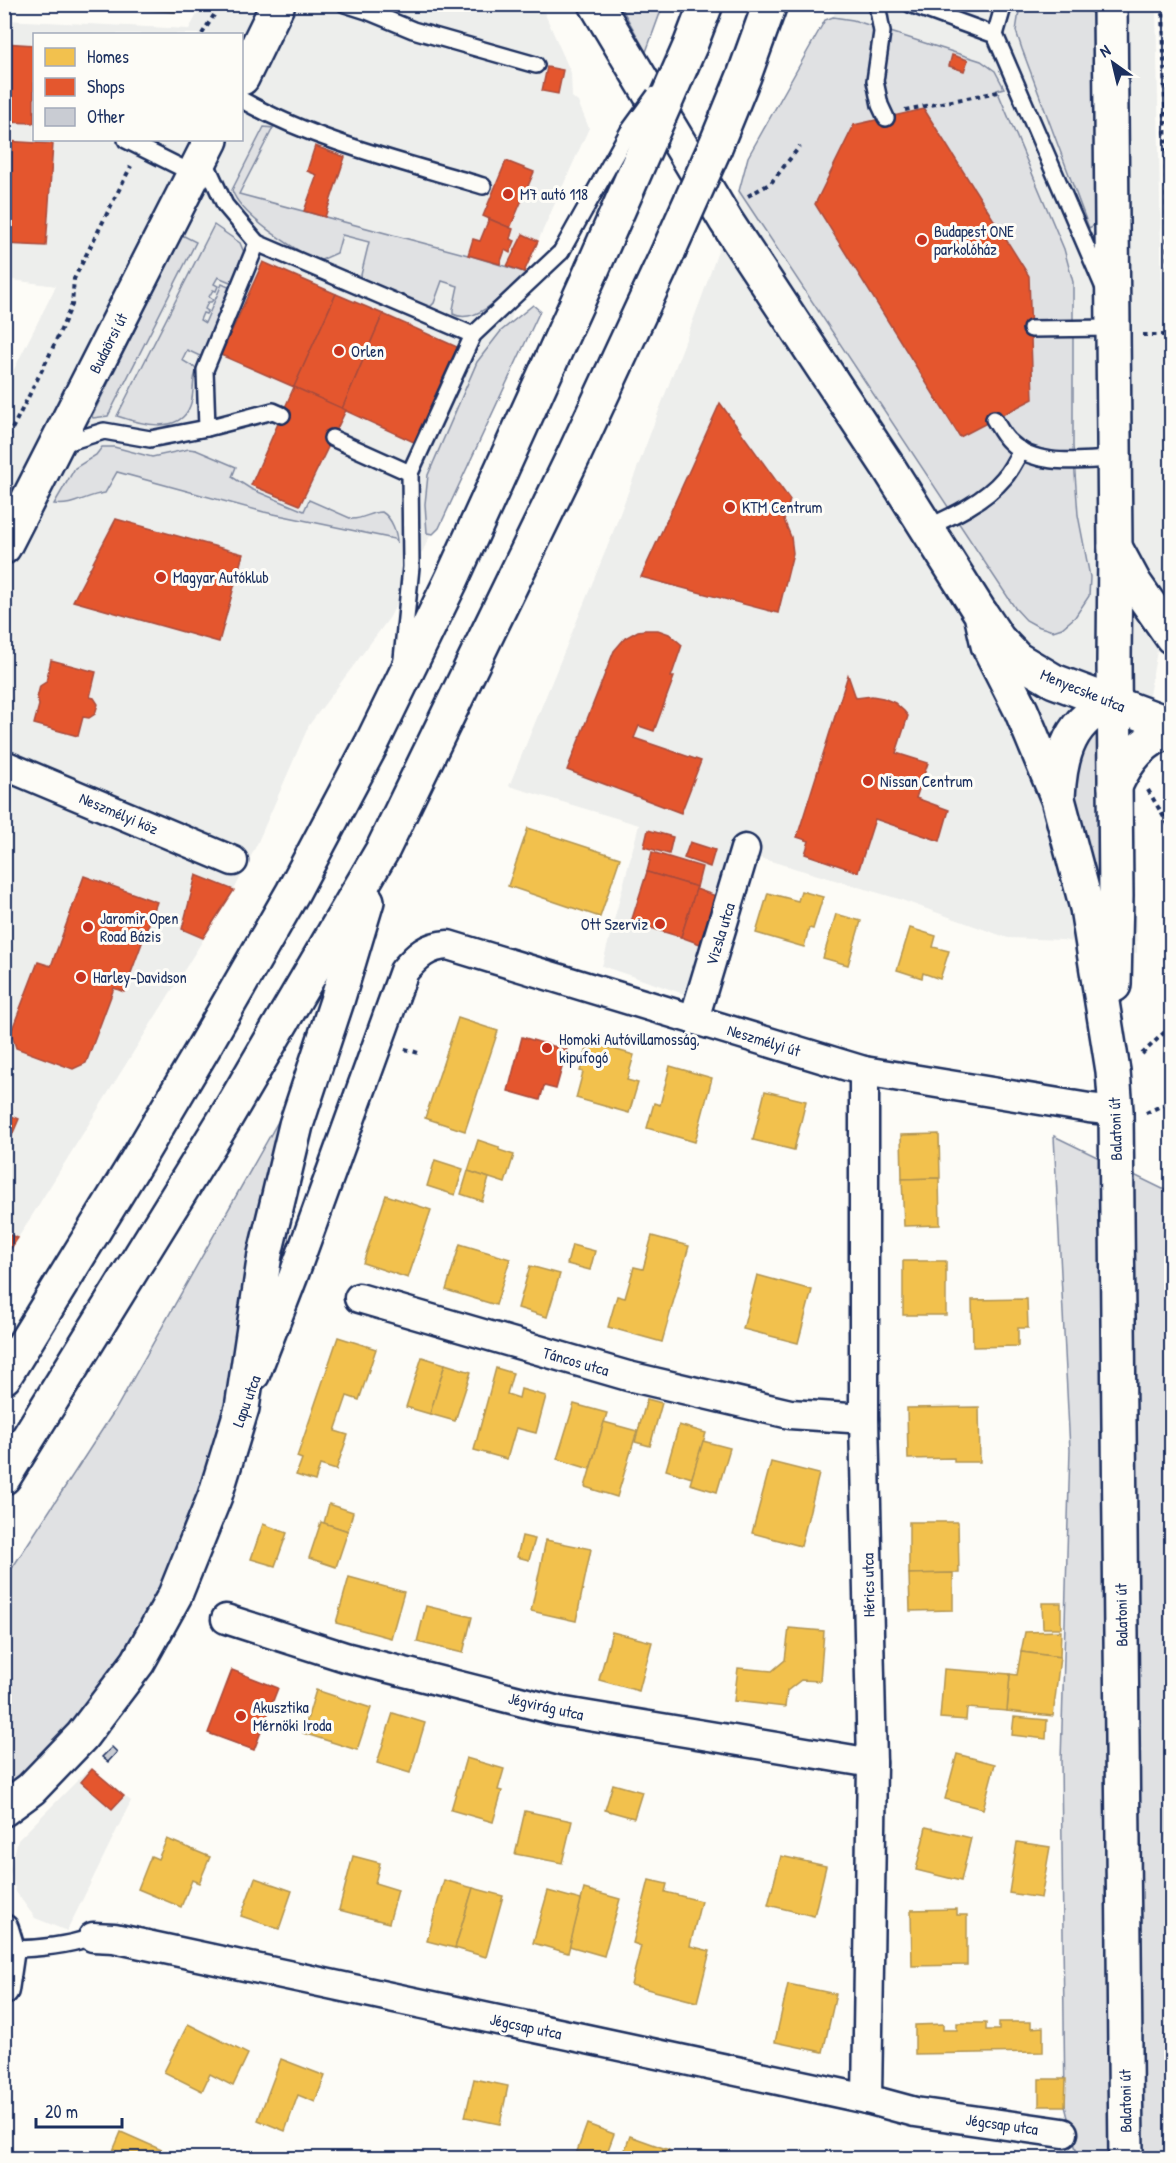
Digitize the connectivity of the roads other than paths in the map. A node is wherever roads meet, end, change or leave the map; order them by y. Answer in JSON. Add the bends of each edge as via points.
{"nodes":[{"id":1,"x":278,"y":4,"type":"edge"},
{"id":2,"x":345,"y":4,"type":"edge"},
{"id":3,"x":596,"y":4,"type":"edge"},
{"id":4,"x":706,"y":4,"type":"edge"},
{"id":5,"x":877,"y":4,"type":"edge"},
{"id":6,"x":910,"y":4,"type":"edge"},
{"id":7,"x":1004,"y":4,"type":"edge"},
{"id":8,"x":1110,"y":4,"type":"edge"},
{"id":9,"x":775,"y":5,"type":"edge"},
{"id":10,"x":995,"y":35,"type":"junction"},
{"id":11,"x":690,"y":46,"type":"junction"},
{"id":12,"x":536,"y":65,"type":"dead end"},
{"id":13,"x":244,"y":68,"type":"edge"},
{"id":14,"x":243,"y":101,"type":"edge"},
{"id":15,"x":885,"y":118,"type":"dead end"},
{"id":16,"x":128,"y":141,"type":"edge"},
{"id":17,"x":203,"y":157,"type":"edge"},
{"id":18,"x":483,"y":186,"type":"dead end"},
{"id":19,"x":257,"y":243,"type":"junction"},
{"id":20,"x":1122,"y":324,"type":"junction"},
{"id":21,"x":1031,"y":329,"type":"dead end"},
{"id":22,"x":473,"y":335,"type":"junction"},
{"id":23,"x":282,"y":415,"type":"dead end"},
{"id":24,"x":994,"y":419,"type":"dead end"},
{"id":25,"x":207,"y":429,"type":"junction"},
{"id":26,"x":332,"y":438,"type":"dead end"},
{"id":27,"x":56,"y":446,"type":"junction"},
{"id":28,"x":1021,"y":450,"type":"junction"},
{"id":29,"x":1114,"y":459,"type":"junction"},
{"id":30,"x":410,"y":474,"type":"junction"},
{"id":31,"x":926,"y":528,"type":"junction"},
{"id":32,"x":4,"y":547,"type":"edge"},
{"id":33,"x":1115,"y":548,"type":"junction"},
{"id":34,"x":981,"y":614,"type":"junction"},
{"id":35,"x":1172,"y":637,"type":"edge"},
{"id":36,"x":400,"y":687,"type":"junction"},
{"id":37,"x":1114,"y":703,"type":"junction"},
{"id":38,"x":1172,"y":725,"type":"edge"},
{"id":39,"x":1172,"y":731,"type":"edge"},
{"id":40,"x":4,"y":765,"type":"edge"},
{"id":41,"x":1115,"y":786,"type":"junction"},
{"id":42,"x":1058,"y":799,"type":"junction"},
{"id":43,"x":745,"y":849,"type":"dead end"},
{"id":44,"x":382,"y":851,"type":"junction"},
{"id":45,"x":233,"y":861,"type":"dead end"},
{"id":46,"x":420,"y":953,"type":"joint"},
{"id":47,"x":694,"y":1019,"type":"junction"},
{"id":48,"x":1124,"y":1066,"type":"junction"},
{"id":49,"x":864,"y":1071,"type":"junction"},
{"id":50,"x":1116,"y":1111,"type":"junction"},
{"id":51,"x":359,"y":1298,"type":"dead end"},
{"id":52,"x":4,"y":1377,"type":"edge"},
{"id":53,"x":242,"y":1408,"type":"junction"},
{"id":54,"x":864,"y":1419,"type":"junction"},
{"id":55,"x":4,"y":1477,"type":"edge"},
{"id":56,"x":226,"y":1619,"type":"dead end"},
{"id":57,"x":872,"y":1763,"type":"junction"},
{"id":58,"x":4,"y":1809,"type":"edge"},
{"id":59,"x":93,"y":1937,"type":"joint"},
{"id":60,"x":7,"y":1939,"type":"edge"},
{"id":61,"x":4,"y":1990,"type":"edge"},
{"id":62,"x":867,"y":2099,"type":"junction"},
{"id":63,"x":1063,"y":2133,"type":"dead end"},
{"id":64,"x":1126,"y":2158,"type":"edge"}],
"edges":[{"from":1,"to":13,"type":"main road"},
{"from":2,"to":12,"type":"lane","via":[[413,30]]},
{"from":3,"to":31,"type":"main road","name":"Menyecske utca","via":[[726,221]]},
{"from":4,"to":11,"type":"main road"},
{"from":5,"to":15,"type":"lane","via":[[882,32],[875,81]]},
{"from":6,"to":10,"type":"lane"},
{"from":7,"to":10,"type":"lane"},
{"from":8,"to":20,"type":"main road"},
{"from":9,"to":44,"type":"main road","bridge":true,"via":[[715,147],[573,458]]},
{"from":10,"to":20,"type":"lane"},
{"from":11,"to":22,"type":"lane","bridge":true,"via":[[628,132],[561,252]]},
{"from":11,"to":36,"type":"main road","bridge":true,"via":[[592,270]]},
{"from":14,"to":18,"type":"lane","via":[[278,120]]},
{"from":16,"to":17,"type":"lane","via":[[140,147]]},
{"from":17,"to":19,"type":"lane","via":[[225,205]]},
{"from":17,"to":27,"type":"main road","name":"Budaörsi út"},
{"from":19,"to":22,"type":"lane"},
{"from":19,"to":25,"type":"lane","via":[[205,370]]},
{"from":20,"to":21,"type":"lane"},
{"from":20,"to":29,"type":"main road"},
{"from":22,"to":30,"type":"lane"},
{"from":23,"to":25,"type":"lane","via":[[273,411]]},
{"from":24,"to":28,"type":"lane","via":[[1005,437]]},
{"from":25,"to":27,"type":"lane","via":[[150,439],[104,431]]},
{"from":26,"to":30,"type":"lane"},
{"from":27,"to":32,"type":"main road","name":"Budaörsi út"},
{"from":28,"to":29,"type":"lane","via":[[1055,460]]},
{"from":28,"to":31,"type":"lane","via":[[996,487]]},
{"from":29,"to":33,"type":"main road"},
{"from":30,"to":36,"type":"lane","via":[[411,567]]},
{"from":31,"to":34,"type":"main road","name":"Menyecske utca"},
{"from":33,"to":35,"type":"main road"},
{"from":33,"to":37,"type":"main road"},
{"from":34,"to":37,"type":"main road","name":"Menyecske utca","via":[[1017,659],[1054,681]]},
{"from":34,"to":42,"type":"main road","via":[[988,645],[1021,710]]},
{"from":36,"to":52,"type":"main road","via":[[293,891],[204,1047]]},
{"from":37,"to":38,"type":"main road","name":"Menyecske utca"},
{"from":37,"to":41,"type":"main road"},
{"from":37,"to":42,"type":"main road","via":[[1092,714],[1070,740],[1059,770]]},
{"from":39,"to":41,"type":"main road","via":[[1134,754]]},
{"from":40,"to":45,"type":"street","name":"Neszmélyi köz"},
{"from":41,"to":48,"type":"main road"},
{"from":42,"to":48,"type":"main road"},
{"from":43,"to":47,"type":"street","name":"Vizsla utca"},
{"from":44,"to":53,"type":"main road","via":[[296,1125],[265,1254]]},
{"from":44,"to":55,"type":"main road","via":[[225,1119]]},
{"from":46,"to":47,"type":"street","name":"Neszmélyi út","via":[[435,945],[448,945]]},
{"from":46,"to":53,"type":"street","name":"Lapu utca","via":[[404,971]]},
{"from":47,"to":49,"type":"street","name":"Neszmélyi út"},
{"from":48,"to":50,"type":"main road","name":"Balatoni út"},
{"from":49,"to":50,"type":"street","name":"Neszmélyi út"},
{"from":49,"to":54,"type":"street","name":"Hérics utca"},
{"from":50,"to":64,"type":"main road","name":"Balatoni út"},
{"from":51,"to":54,"type":"street","name":"Táncos utca","via":[[651,1381],[790,1414]]},
{"from":53,"to":58,"type":"main road","name":"Lapu utca","via":[[215,1496],[175,1595],[138,1662],[82,1736],[31,1789]]},
{"from":54,"to":57,"type":"street","name":"Hérics utca"},
{"from":56,"to":57,"type":"street","name":"Jégvirág utca","via":[[345,1657],[559,1711]]},
{"from":57,"to":62,"type":"street","name":"Hérics utca"},
{"from":59,"to":60,"type":"lane","name":"Jégcsap utca","via":[[45,1948]]},
{"from":59,"to":62,"type":"street","name":"Jégcsap utca"},
{"from":60,"to":61,"type":"street"},
{"from":62,"to":63,"type":"street","name":"Jégcsap utca","via":[[915,2112]]}]}
